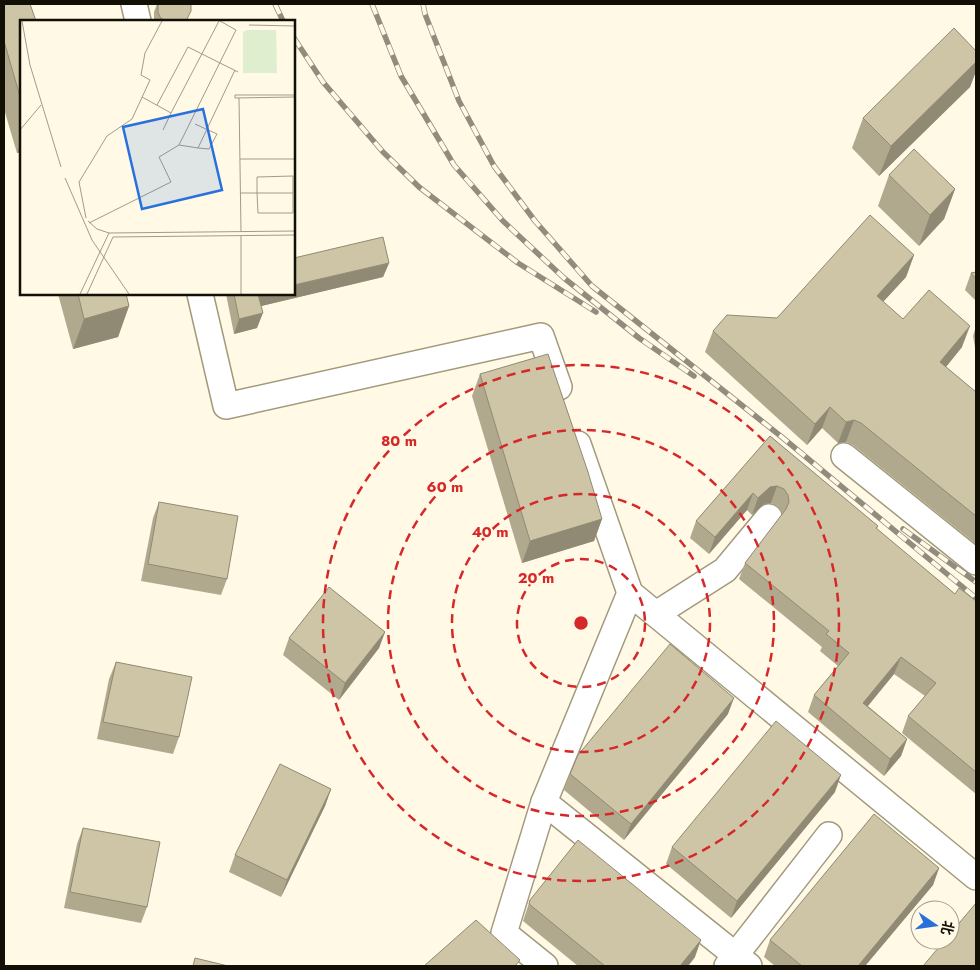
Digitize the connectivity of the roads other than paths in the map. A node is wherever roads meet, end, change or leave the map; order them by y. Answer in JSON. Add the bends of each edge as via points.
{"nodes":[{"id":1,"x":134,"y":4,"type":"edge"},
{"id":2,"x":138,"y":20,"type":"edge"},
{"id":3,"x":200,"y":295,"type":"edge"},
{"id":4,"x":844,"y":456,"type":"dead end"},
{"id":5,"x":769,"y":517,"type":"dead end"},
{"id":6,"x":976,"y":562,"type":"edge"},
{"id":7,"x":630,"y":593,"type":"junction"},
{"id":8,"x":656,"y":614,"type":"junction"},
{"id":9,"x":544,"y":802,"type":"junction"},
{"id":10,"x":829,"y":834,"type":"dead end"},
{"id":11,"x":976,"y":877,"type":"edge"},
{"id":12,"x":737,"y":963,"type":"edge"},
{"id":13,"x":545,"y":966,"type":"edge"}],
"edges":[{"from":1,"to":2,"type":"street"},
{"from":3,"to":7,"type":"street","via":[[226,406],[541,336]]},
{"from":4,"to":6,"type":"street"},
{"from":5,"to":8,"type":"street","via":[[725,570]]},
{"from":7,"to":8,"type":"street"},
{"from":7,"to":9,"type":"street"},
{"from":8,"to":11,"type":"street"},
{"from":9,"to":12,"type":"street"},
{"from":9,"to":13,"type":"street","via":[[504,932]]},
{"from":10,"to":12,"type":"street"}]}
